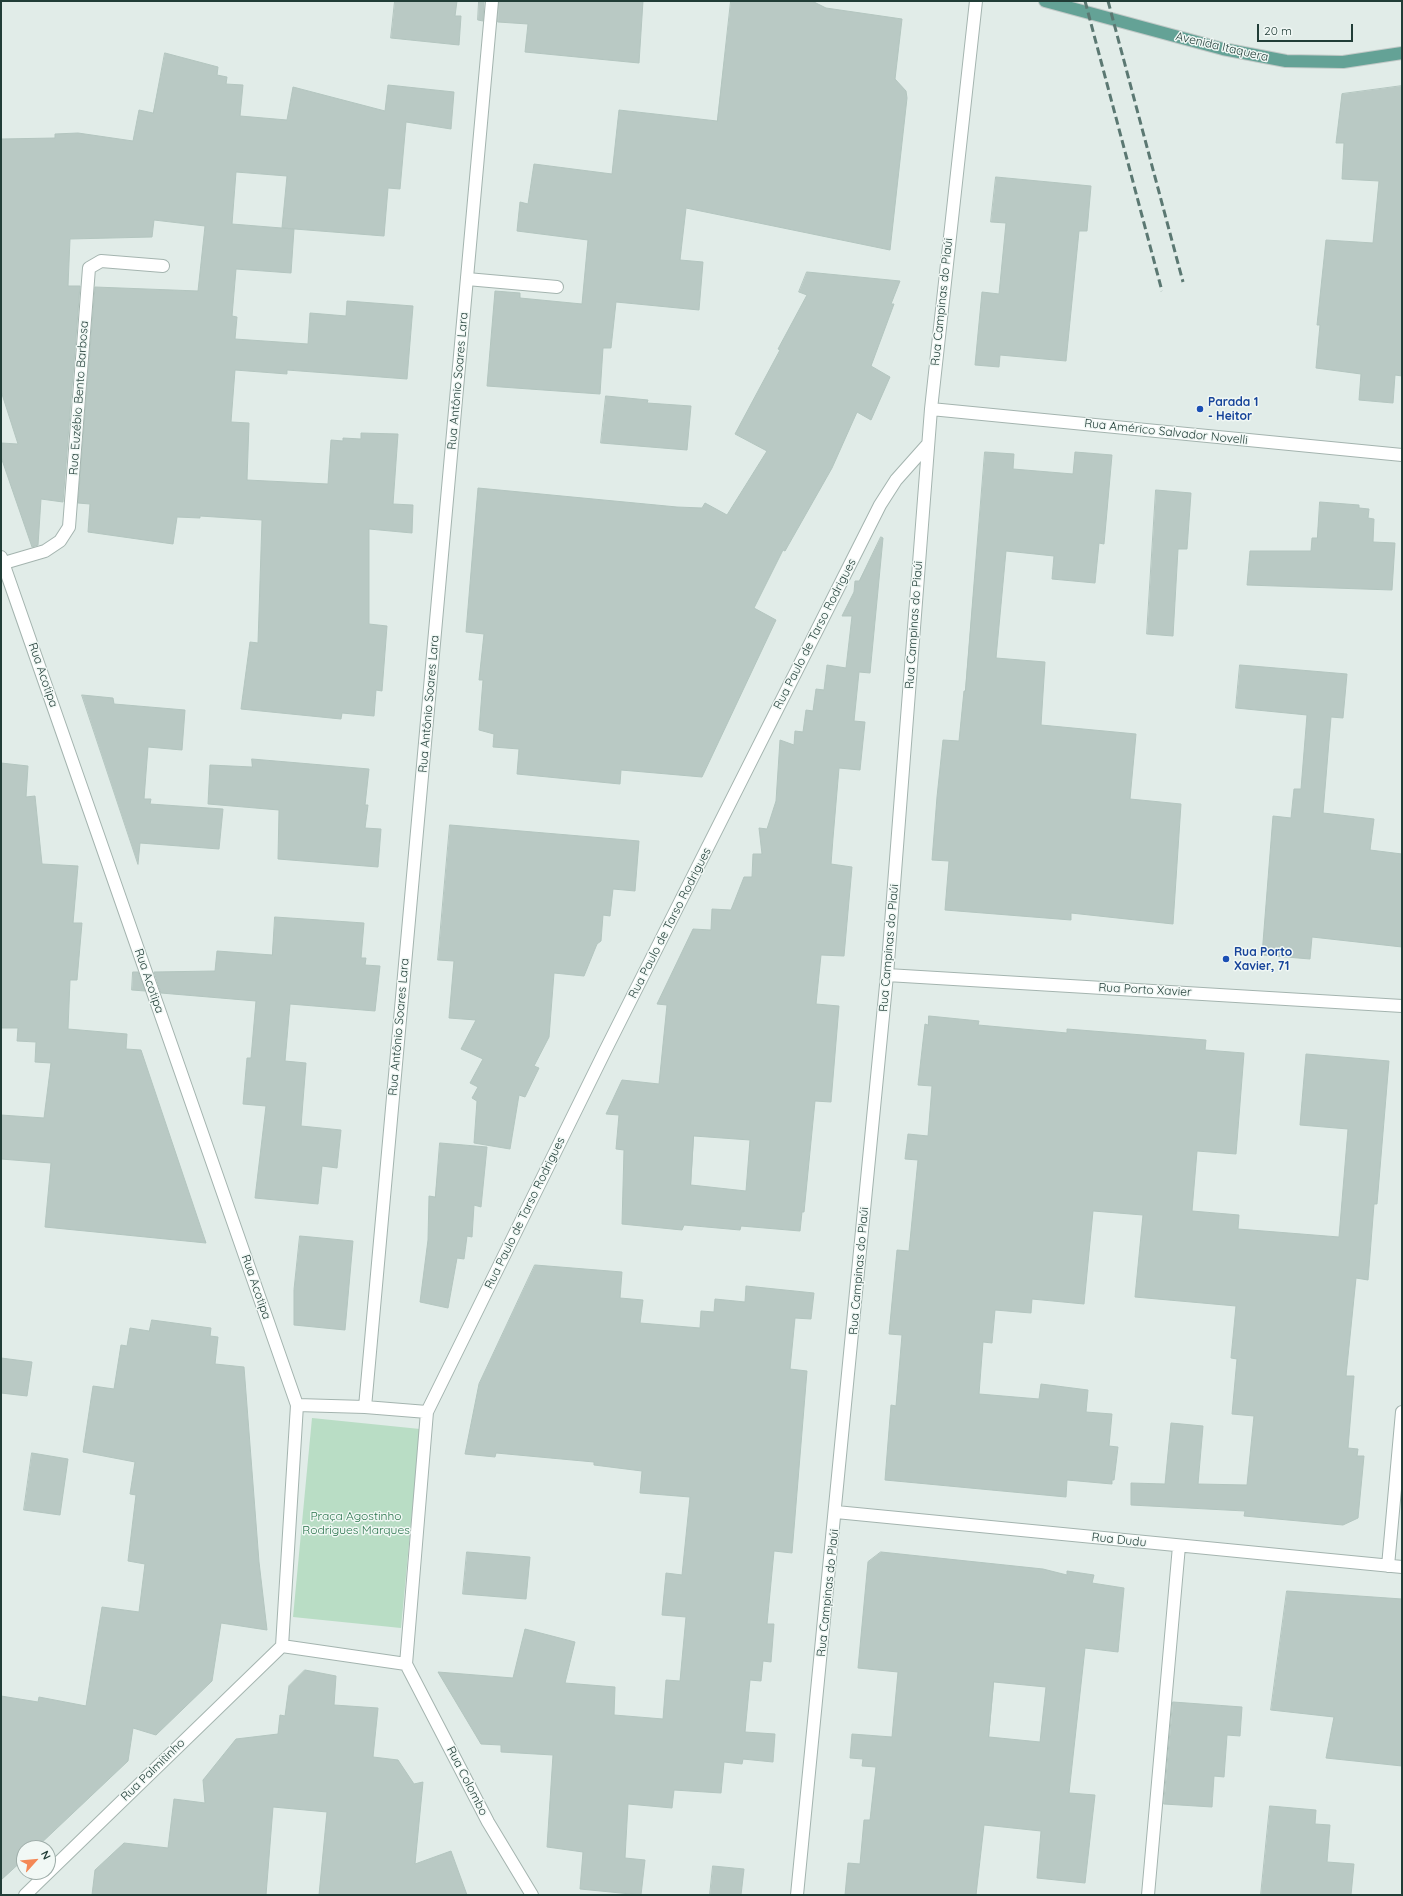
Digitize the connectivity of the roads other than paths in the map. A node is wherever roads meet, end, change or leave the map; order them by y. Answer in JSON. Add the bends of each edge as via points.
{"nodes":[{"id":1,"x":492,"y":1,"type":"edge"},
{"id":2,"x":976,"y":1,"type":"edge"},
{"id":3,"x":1045,"y":1,"type":"edge"},
{"id":4,"x":1402,"y":53,"type":"edge"},
{"id":5,"x":163,"y":266,"type":"dead end"},
{"id":6,"x":467,"y":279,"type":"junction"},
{"id":7,"x":557,"y":287,"type":"dead end"},
{"id":8,"x":931,"y":409,"type":"junction"},
{"id":9,"x":928,"y":444,"type":"junction"},
{"id":10,"x":1402,"y":455,"type":"edge"},
{"id":11,"x":2,"y":560,"type":"edge"},
{"id":12,"x":887,"y":975,"type":"junction"},
{"id":13,"x":1402,"y":1006,"type":"edge"},
{"id":14,"x":297,"y":1405,"type":"junction"},
{"id":15,"x":364,"y":1407,"type":"junction"},
{"id":16,"x":427,"y":1412,"type":"junction"},
{"id":17,"x":1402,"y":1412,"type":"edge"},
{"id":18,"x":836,"y":1512,"type":"junction"},
{"id":19,"x":1179,"y":1546,"type":"junction"},
{"id":20,"x":1388,"y":1566,"type":"junction"},
{"id":21,"x":1402,"y":1567,"type":"edge"},
{"id":22,"x":282,"y":1646,"type":"junction"},
{"id":23,"x":406,"y":1664,"type":"junction"},
{"id":24,"x":25,"y":1895,"type":"edge"},
{"id":25,"x":532,"y":1895,"type":"edge"},
{"id":26,"x":798,"y":1895,"type":"edge"},
{"id":27,"x":1148,"y":1895,"type":"edge"}],
"edges":[{"from":1,"to":6,"type":"street","name":"Rua Antônio Soares Lara"},
{"from":2,"to":8,"type":"street","name":"Rua Campinas do Piaúi"},
{"from":3,"to":4,"type":"main road","name":"Avenida Itaquera","via":[[1223,50],[1286,61],[1343,62]]},
{"from":5,"to":11,"type":"street","name":"Rua Euzébio Bento Barbosa","via":[[101,261],[89,268],[69,527],[60,541],[44,551]]},
{"from":6,"to":7,"type":"street"},
{"from":6,"to":15,"type":"street","name":"Rua Antônio Soares Lara"},
{"from":8,"to":9,"type":"street","name":"Rua Campinas do Piaúi"},
{"from":8,"to":10,"type":"street","name":"Rua Américo Salvador Novelli"},
{"from":9,"to":12,"type":"street","name":"Rua Campinas do Piaúi"},
{"from":9,"to":16,"type":"street","name":"Rua Paulo de Tarso Rodrigues","via":[[896,480],[880,505],[605,1051]]},
{"from":11,"to":14,"type":"street","name":"Rua Acotipa"},
{"from":12,"to":13,"type":"street","name":"Rua Porto Xavier"},
{"from":12,"to":18,"type":"street","name":"Rua Campinas do Piaúi"},
{"from":14,"to":15,"type":"street"},
{"from":14,"to":22,"type":"street"},
{"from":15,"to":16,"type":"street"},
{"from":16,"to":23,"type":"street"},
{"from":17,"to":20,"type":"street"},
{"from":18,"to":19,"type":"street","name":"Rua Dudu"},
{"from":18,"to":26,"type":"street","name":"Rua Campinas do Piaúi"},
{"from":19,"to":20,"type":"street","name":"Rua Dudu"},
{"from":19,"to":27,"type":"street"},
{"from":20,"to":21,"type":"street","name":"Rua Dudu"},
{"from":22,"to":23,"type":"street"},
{"from":22,"to":24,"type":"street","name":"Rua Palmitinho"},
{"from":23,"to":25,"type":"street","name":"Rua Colombo","via":[[488,1822]]}]}
